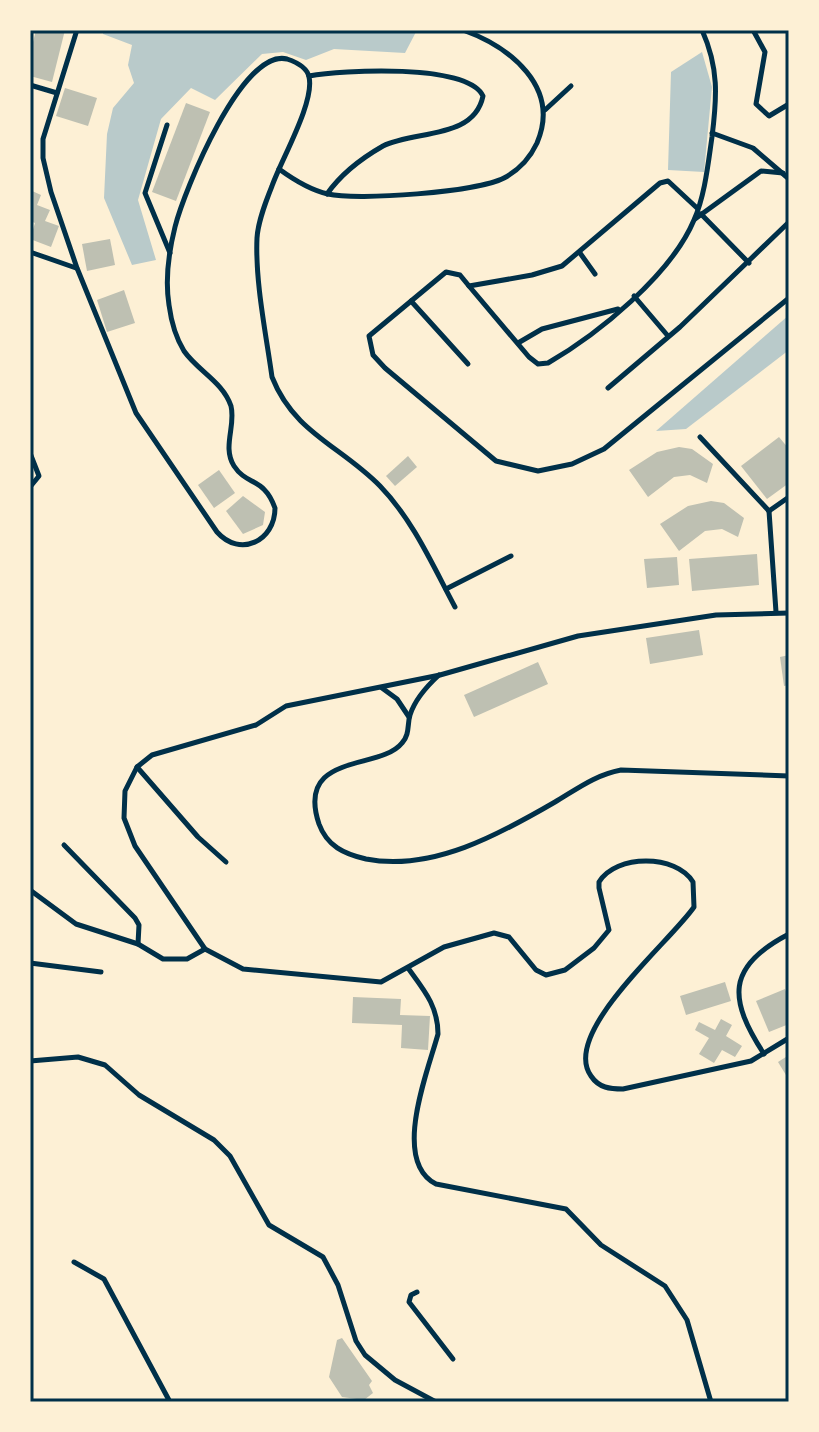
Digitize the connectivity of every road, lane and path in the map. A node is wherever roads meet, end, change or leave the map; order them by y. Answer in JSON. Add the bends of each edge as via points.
{"nodes":[{"id":1,"x":463,"y":30,"type":"edge"},
{"id":2,"x":702,"y":30,"type":"edge"},
{"id":3,"x":753,"y":30,"type":"edge"},
{"id":4,"x":76,"y":33,"type":"dead end"},
{"id":5,"x":309,"y":76,"type":"junction"},
{"id":6,"x":30,"y":85,"type":"edge"},
{"id":7,"x":571,"y":86,"type":"dead end"},
{"id":8,"x":57,"y":93,"type":"junction"},
{"id":9,"x":789,"y":104,"type":"edge"},
{"id":10,"x":544,"y":111,"type":"junction"},
{"id":11,"x":167,"y":125,"type":"dead end"},
{"id":12,"x":712,"y":133,"type":"junction"},
{"id":13,"x":279,"y":169,"type":"junction"},
{"id":14,"x":783,"y":173,"type":"junction"},
{"id":15,"x":789,"y":179,"type":"edge"},
{"id":16,"x":326,"y":194,"type":"junction"},
{"id":17,"x":699,"y":211,"type":"junction"},
{"id":18,"x":789,"y":222,"type":"edge"},
{"id":19,"x":30,"y":252,"type":"edge"},
{"id":20,"x":170,"y":253,"type":"junction"},
{"id":21,"x":580,"y":253,"type":"junction"},
{"id":22,"x":749,"y":263,"type":"junction"},
{"id":23,"x":77,"y":268,"type":"junction"},
{"id":24,"x":595,"y":274,"type":"dead end"},
{"id":25,"x":469,"y":286,"type":"junction"},
{"id":26,"x":634,"y":296,"type":"junction"},
{"id":27,"x":789,"y":298,"type":"edge"},
{"id":28,"x":411,"y":301,"type":"junction"},
{"id":29,"x":619,"y":309,"type":"junction"},
{"id":30,"x":668,"y":336,"type":"junction"},
{"id":31,"x":517,"y":343,"type":"junction"},
{"id":32,"x":468,"y":364,"type":"dead end"},
{"id":33,"x":608,"y":388,"type":"dead end"},
{"id":34,"x":700,"y":437,"type":"dead end"},
{"id":35,"x":30,"y":453,"type":"edge"},
{"id":36,"x":30,"y":487,"type":"edge"},
{"id":37,"x":789,"y":497,"type":"edge"},
{"id":38,"x":769,"y":511,"type":"junction"},
{"id":39,"x":511,"y":556,"type":"dead end"},
{"id":40,"x":446,"y":589,"type":"junction"},
{"id":41,"x":455,"y":607,"type":"dead end"},
{"id":42,"x":776,"y":612,"type":"junction"},
{"id":43,"x":789,"y":613,"type":"edge"},
{"id":44,"x":440,"y":675,"type":"junction"},
{"id":45,"x":381,"y":687,"type":"junction"},
{"id":46,"x":409,"y":717,"type":"junction"},
{"id":47,"x":137,"y":767,"type":"junction"},
{"id":48,"x":789,"y":776,"type":"edge"},
{"id":49,"x":64,"y":845,"type":"dead end"},
{"id":50,"x":226,"y":862,"type":"dead end"},
{"id":51,"x":30,"y":890,"type":"edge"},
{"id":52,"x":789,"y":934,"type":"edge"},
{"id":53,"x":138,"y":944,"type":"junction"},
{"id":54,"x":205,"y":949,"type":"junction"},
{"id":55,"x":30,"y":963,"type":"edge"},
{"id":56,"x":408,"y":968,"type":"junction"},
{"id":57,"x":101,"y":972,"type":"dead end"},
{"id":58,"x":789,"y":1038,"type":"edge"},
{"id":59,"x":764,"y":1054,"type":"junction"},
{"id":60,"x":30,"y":1061,"type":"edge"},
{"id":61,"x":74,"y":1262,"type":"dead end"},
{"id":62,"x":417,"y":1292,"type":"dead end"},
{"id":63,"x":453,"y":1359,"type":"dead end"},
{"id":64,"x":170,"y":1402,"type":"edge"},
{"id":65,"x":436,"y":1402,"type":"edge"},
{"id":66,"x":711,"y":1402,"type":"edge"}],
"edges":[{"from":1,"to":10,"type":"street","via":[[520,63],[539,92]]},
{"from":2,"to":12,"type":"street","via":[[718,88]]},
{"from":3,"to":9,"type":"street","via":[[765,52],[756,104],[769,116]]},
{"from":4,"to":8,"type":"street"},
{"from":5,"to":13,"type":"street","via":[[309,97]]},
{"from":5,"to":16,"type":"street","via":[[345,70],[440,75],[477,88],[483,96],[477,113],[463,123],[382,147]]},
{"from":5,"to":20,"type":"street","via":[[299,64],[274,58],[239,89],[187,190]]},
{"from":6,"to":8,"type":"street"},
{"from":7,"to":10,"type":"street"},
{"from":8,"to":23,"type":"street","via":[[43,158]]},
{"from":10,"to":16,"type":"street","via":[[528,159],[493,183],[374,196]]},
{"from":11,"to":20,"type":"street","via":[[145,193]]},
{"from":12,"to":14,"type":"street","via":[[753,148]]},
{"from":12,"to":17,"type":"street"},
{"from":13,"to":16,"type":"street"},
{"from":13,"to":40,"type":"street","via":[[257,240],[272,377],[279,396],[297,420],[378,483],[399,508]]},
{"from":14,"to":15,"type":"street"},
{"from":14,"to":17,"type":"street","via":[[761,171]]},
{"from":17,"to":21,"type":"street","via":[[674,183],[660,183]]},
{"from":17,"to":22,"type":"street"},
{"from":17,"to":26,"type":"street","via":[[663,267]]},
{"from":18,"to":22,"type":"street"},
{"from":19,"to":23,"type":"street"},
{"from":20,"to":23,"type":"street","via":[[167,289],[173,326],[184,350],[227,398],[232,413],[229,452],[235,467],[267,488],[275,508],[267,534],[254,544],[223,539],[145,429]]},
{"from":21,"to":24,"type":"street"},
{"from":21,"to":25,"type":"street","via":[[549,271]]},
{"from":22,"to":30,"type":"street"},
{"from":25,"to":28,"type":"street","via":[[460,275],[446,272]]},
{"from":25,"to":31,"type":"street"},
{"from":26,"to":29,"type":"street"},
{"from":26,"to":30,"type":"street"},
{"from":27,"to":28,"type":"street","via":[[604,449],[584,460],[538,471],[496,461],[373,355],[369,336]]},
{"from":28,"to":32,"type":"street"},
{"from":29,"to":31,"type":"street","via":[[555,325]]},
{"from":29,"to":31,"type":"street","via":[[548,363],[538,364]]},
{"from":30,"to":33,"type":"street"},
{"from":34,"to":38,"type":"street"},
{"from":35,"to":36,"type":"street","via":[[39,476]]},
{"from":37,"to":38,"type":"street"},
{"from":38,"to":42,"type":"street"},
{"from":39,"to":40,"type":"street"},
{"from":40,"to":41,"type":"street"},
{"from":42,"to":43,"type":"street"},
{"from":42,"to":44,"type":"street","via":[[716,615],[578,636]]},
{"from":44,"to":45,"type":"street"},
{"from":44,"to":46,"type":"street"},
{"from":45,"to":46,"type":"street"},
{"from":45,"to":47,"type":"street","via":[[286,706],[256,725],[152,755]]},
{"from":46,"to":48,"type":"street","via":[[408,734],[398,748],[344,765],[319,789],[315,809],[320,827],[345,853],[394,861],[454,850],[609,772]]},
{"from":47,"to":50,"type":"street"},
{"from":47,"to":54,"type":"street","via":[[124,800],[130,837]]},
{"from":49,"to":53,"type":"street","via":[[135,918]]},
{"from":51,"to":53,"type":"street","via":[[76,924]]},
{"from":52,"to":59,"type":"street","via":[[762,951],[739,983],[738,1007]]},
{"from":53,"to":54,"type":"street","via":[[171,960]]},
{"from":54,"to":56,"type":"street","via":[[243,969],[370,984]]},
{"from":55,"to":57,"type":"street"},
{"from":56,"to":59,"type":"street","via":[[458,941],[494,933],[509,937],[536,970],[546,975],[565,970],[609,930],[599,888],[602,876],[623,864],[661,862],[689,875],[694,907],[590,1035],[584,1056],[589,1074],[602,1087],[623,1089]]},
{"from":56,"to":66,"type":"street","via":[[428,995],[438,1021],[416,1121],[419,1171],[436,1184],[566,1209],[613,1255],[665,1286],[687,1320]]},
{"from":58,"to":59,"type":"street"},
{"from":60,"to":65,"type":"street","via":[[78,1057],[105,1065],[139,1095],[214,1140],[230,1156],[269,1225],[323,1257],[365,1355],[395,1380]]},
{"from":61,"to":64,"type":"street","via":[[104,1279]]},
{"from":62,"to":63,"type":"street","via":[[409,1302]]}]}
